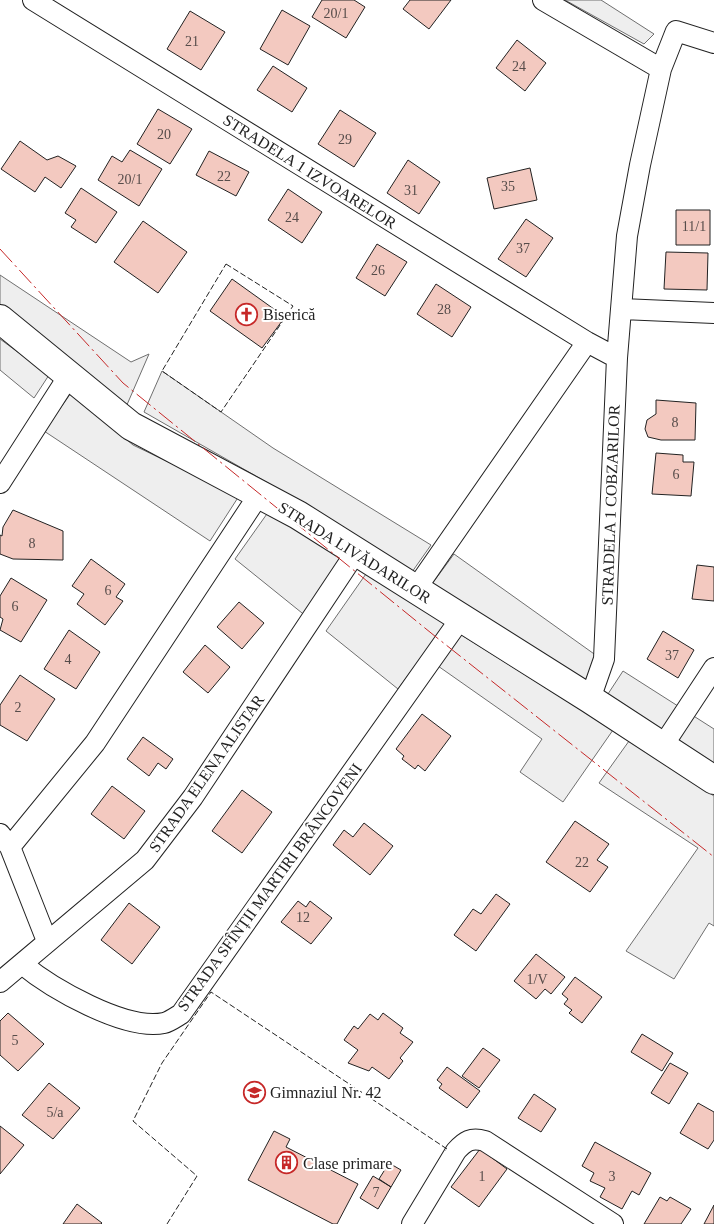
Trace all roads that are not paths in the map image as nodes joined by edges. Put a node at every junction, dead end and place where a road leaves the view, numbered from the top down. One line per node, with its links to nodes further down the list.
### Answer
1 (33, 0): 8 (street, STRADELA 1 IZVOARELOR)
2 (543, 0): 4 (street)
3 (714, 43): 4 (street, STRADELA 1 COBZARILOR)
4 (662, 69): 5 (street, STRADELA 1 COBZARILOR)
5 (622, 309): 6 (street); 9 (street, STRADELA 1 COBZARILOR)
6 (714, 314)
7 (0, 319): 10 (street, STRADA LIVĂDARILOR)
8 (587, 342): 9 (street, STRADELA 1 IZVOARELOR); 14 (street)
9 (616, 358): 17 (street, STRADELA 1 COBZARILOR)
10 (70, 374): 11 (street); 12 (street, STRADA LIVĂDARILOR)
11 (0, 483)
12 (260, 493): 13 (street, STRADA LIVĂDARILOR); 20 (street)
13 (356, 552): 14 (street, STRADA LIVĂDARILOR); 21 (street, STRADA ELENA ALISTAR)
14 (416, 590): 15 (street, STRADA LIVĂDARILOR)
15 (461, 618): 17 (street, STRADA LIVĂDARILOR); 22 (street, STRADA SFÎNȚII MARTIRI BRÂNCOVENI)
16 (714, 668): 18 (street)
17 (590, 699): 18 (street, STRADA LIVĂDARILOR)
18 (662, 747): 19 (street, STRADA LIVĂDARILOR)
19 (714, 780)
20 (5, 840): 21 (street)
21 (47, 942): 22 (street, STRADA ELENA ALISTAR)
22 (22, 964): 23 (street, STRADA ELENA ALISTAR)
23 (0, 982)
24 (412, 1224): 25 (street)
25 (613, 1224)

